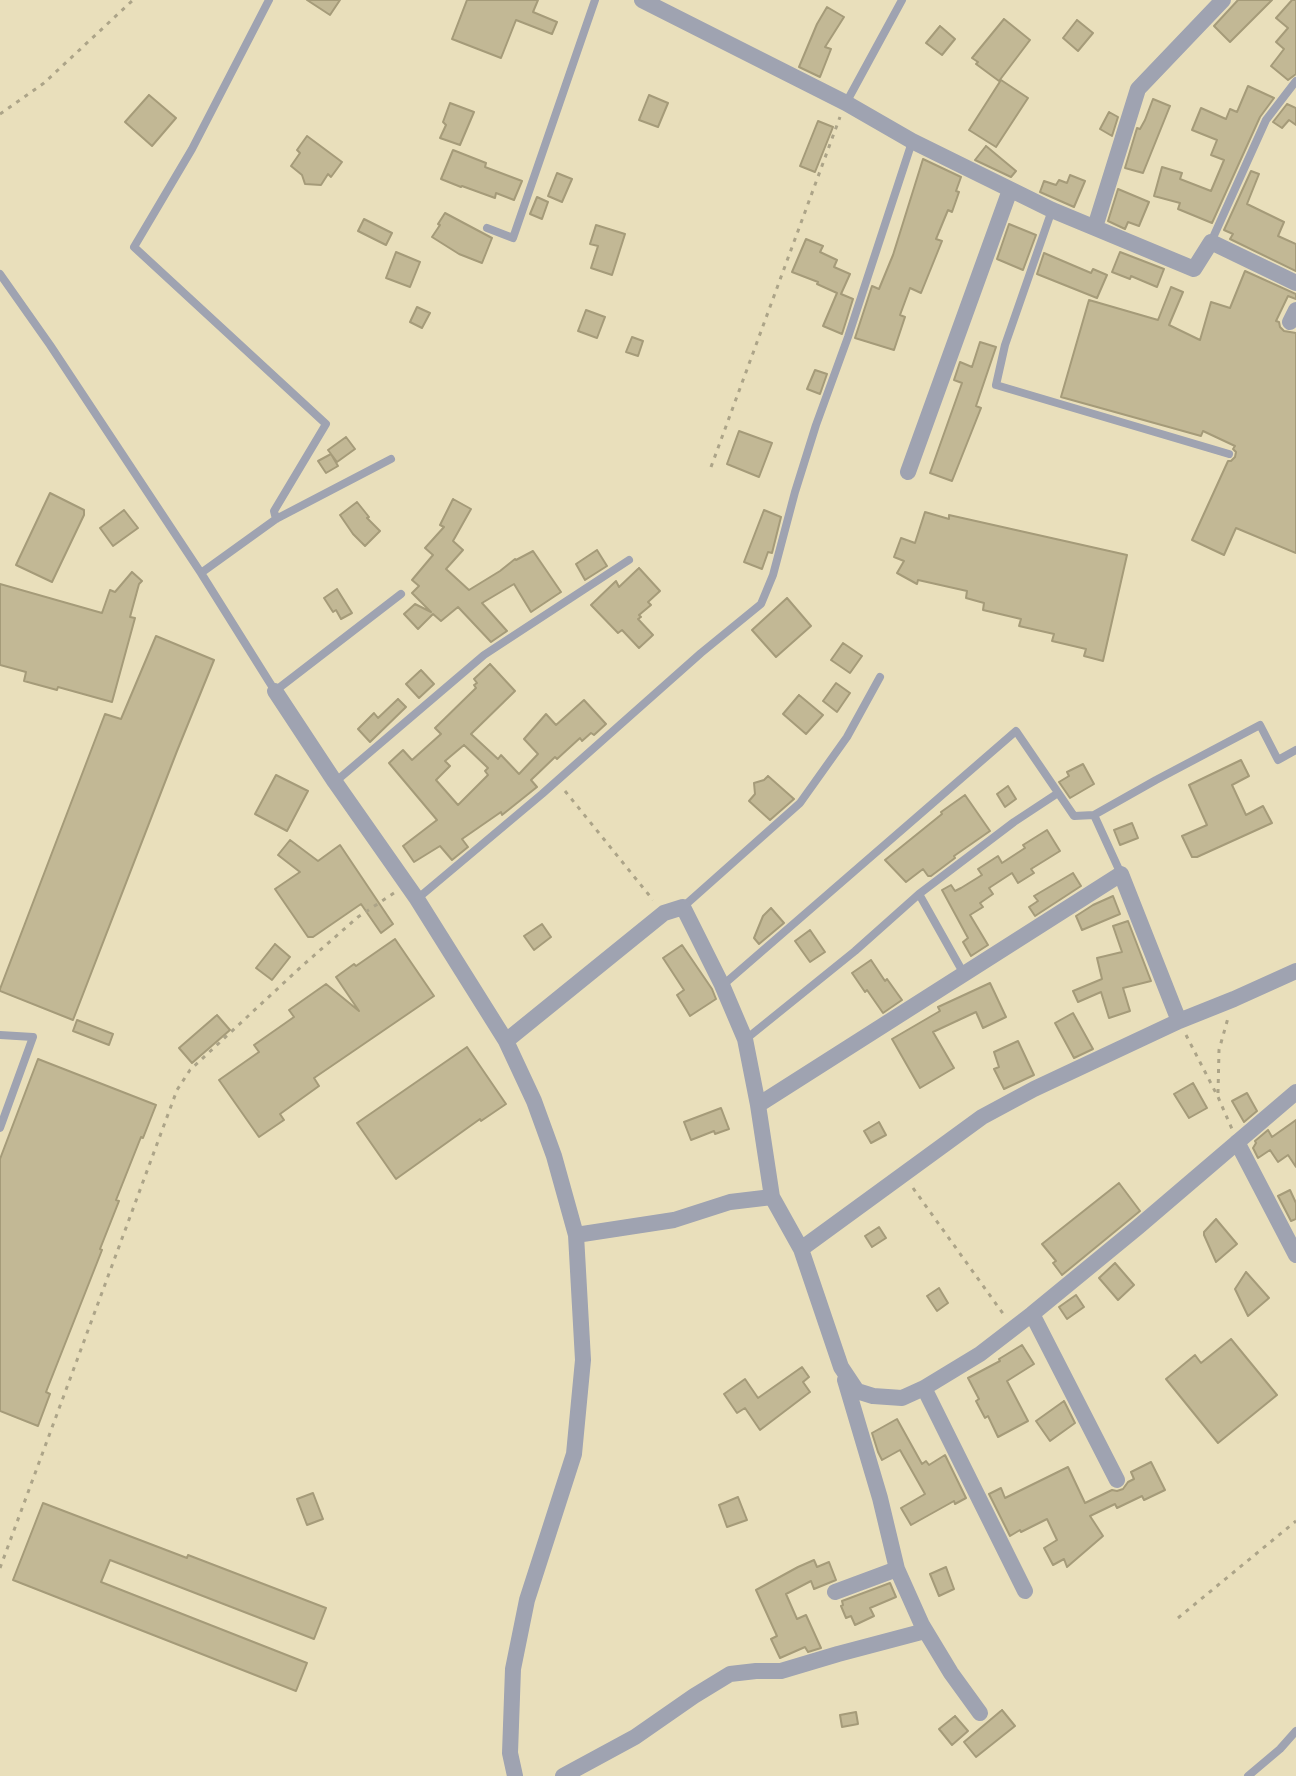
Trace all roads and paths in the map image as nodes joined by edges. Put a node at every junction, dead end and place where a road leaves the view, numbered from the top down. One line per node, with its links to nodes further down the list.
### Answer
1 (133, 0): 9 (path)
2 (269, 0): 22 (lane)
3 (595, 0): 14 (lane)
4 (642, 0): 8 (street)
5 (902, 0): 8 (lane)
6 (1223, 0): 13 (street)
7 (1296, 81): 15 (lane)
8 (846, 103): 10 (street); 20 (path)
9 (0, 114)
10 (912, 141): 11 (street); 29 (lane)
11 (1010, 190): 12 (street); 21 (street)
12 (1052, 210): 13 (street); 18 (lane)
13 (1095, 227): 15 (street)
14 (487, 228)
15 (1211, 242): 17 (street)
16 (0, 274): 24 (lane)
17 (1296, 283)
18 (1229, 454)
19 (391, 459): 22 (lane)
20 (711, 467)
21 (908, 472)
22 (276, 519): 24 (lane)
23 (629, 560): 30 (lane)
24 (201, 573): 27 (lane)
25 (401, 594): 27 (lane)
26 (880, 677): 37 (lane)
27 (275, 691): 30 (street)
28 (1296, 750): 32 (lane)
29 (557, 781): 36 (lane); 38 (path)
30 (335, 782): 34 (street)
31 (1058, 793): 32 (lane); 35 (lane); 41 (lane)
32 (1094, 815): 33 (lane)
33 (1121, 874): 40 (street); 43 (street)
34 (407, 884): 36 (street); 63 (path)
35 (919, 894): 40 (lane); 45 (lane)
36 (417, 899): 46 (street)
37 (683, 907): 38 (street); 41 (street)
38 (664, 913): 46 (street)
39 (1296, 971): 42 (street)
40 (965, 974): 49 (street)
41 (722, 985): 45 (street)
42 (1234, 999): 43 (street); 48 (path)
43 (1179, 1021): 48 (path); 52 (street)
44 (0, 1035): 50 (lane)
45 (745, 1039): 49 (street)
46 (506, 1041): 54 (street)
47 (1296, 1092): 51 (street)
48 (1218, 1097): 51 (path)
49 (758, 1105): 53 (street)
50 (0, 1128)
51 (1237, 1142): 56 (street); 57 (street)
52 (903, 1174): 55 (street); 58 (path)
53 (772, 1197): 54 (street); 55 (street)
54 (576, 1235): 71 (street)
55 (801, 1249): 59 (street)
56 (1296, 1255)
57 (1032, 1314): 58 (street); 61 (street)
58 (1013, 1328): 60 (street)
59 (841, 1367): 60 (street); 64 (street)
60 (924, 1388): 65 (street)
61 (1117, 1480)
62 (1296, 1521): 67 (path)
63 (0, 1568)
64 (897, 1569): 66 (street); 68 (street)
65 (1025, 1591)
66 (835, 1592)
67 (1178, 1618)
68 (925, 1631): 69 (street); 72 (street)
69 (980, 1713)
70 (1296, 1731): 73 (lane)
71 (515, 1776)
72 (563, 1776)
73 (1248, 1776)

